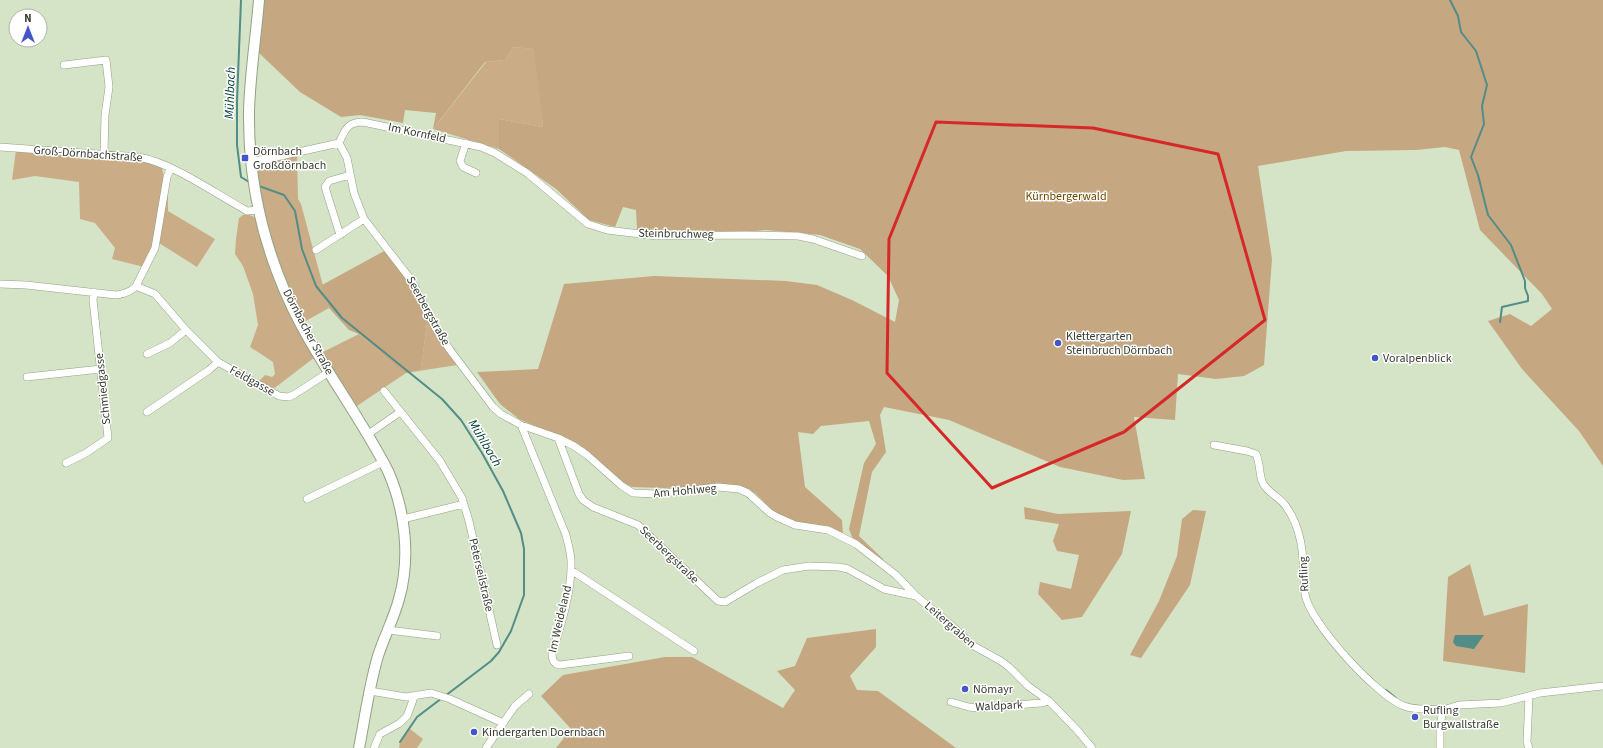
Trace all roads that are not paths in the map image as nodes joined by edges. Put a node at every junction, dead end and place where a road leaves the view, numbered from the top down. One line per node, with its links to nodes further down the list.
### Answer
1 (259, 0): 7 (street, Dörnbacher Straße)
2 (64, 65): 6 (street)
3 (339, 143): 4 (street, Im Kornfeld); 7 (street); 10 (street, Seerbergstraße)
4 (466, 143): 9 (street); 15 (street, Steinbruchweg)
5 (0, 147): 6 (street, Groß-Dörnbachstraße)
6 (104, 154): 8 (street, Groß-Dörnbachstraße)
7 (251, 161): 11 (street, Dörnbacher Straße)
8 (171, 168): 11 (street, Groß-Dörnbachstraße); 17 (street)
9 (476, 173)
10 (350, 174): 12 (street, Seerbergstraße); 13 (street)
11 (259, 210): 23 (street, Dörnbacher Straße)
12 (364, 219): 13 (street); 28 (street, Seerbergstraße)
13 (340, 235): 14 (street)
14 (316, 250)
15 (862, 256)
16 (0, 284): 18 (street)
17 (136, 286): 18 (street); 19 (street, Feldgasse)
18 (94, 292): 22 (street, Schmiedgasse)
19 (186, 330): 20 (street); 21 (street, Feldgasse)
20 (147, 354)
21 (218, 362): 23 (street, Feldgasse); 26 (street, Feldgasse)
22 (101, 369): 24 (street); 33 (street, Schmiedgasse)
23 (329, 372): 29 (street, Dörnbacher Straße)
24 (27, 377)
25 (384, 391): 27 (street, Peterseilstraße)
26 (147, 412)
27 (400, 412): 29 (street); 35 (street, Peterseilstraße)
28 (521, 425): 30 (street, Seerbergstraße); 37 (street, Im Weideland)
29 (367, 435): 32 (street, Dörnbacher Straße)
30 (558, 438): 38 (street, Am Hohlweg); 38 (street, Seerbergstraße)
31 (1214, 446): 51 (street, Rufling)
32 (383, 462): 34 (street); 36 (street, Dörnbacher Straße)
33 (66, 463)
34 (307, 499)
35 (464, 504): 36 (street); 41 (street, Peterseilstraße)
36 (403, 519): 39 (street, Dörnbacher Straße)
37 (571, 570): 42 (street, Im Weideland); 43 (street, Im Weideland)
38 (916, 596): 49 (street, Leitergraben)
39 (388, 630): 40 (street); 45 (street, Dörnbacher Straße)
40 (438, 636)
41 (497, 645)
42 (694, 651)
43 (629, 656)
44 (1603, 686): 48 (street)
45 (370, 691): 47 (street); 53 (street, Dörnbacher Straße)
46 (529, 694): 52 (street)
47 (413, 696): 52 (street); 54 (street)
48 (1529, 696): 51 (street); 58 (street)
49 (1048, 701): 50 (street, Waldpark); 56 (street, Leitergraben)
50 (951, 702)
51 (1444, 710): 57 (street)
52 (503, 723): 55 (street)
53 (358, 748)
54 (374, 748)
55 (486, 748)
56 (1092, 748)
57 (1440, 748)
58 (1529, 748)

